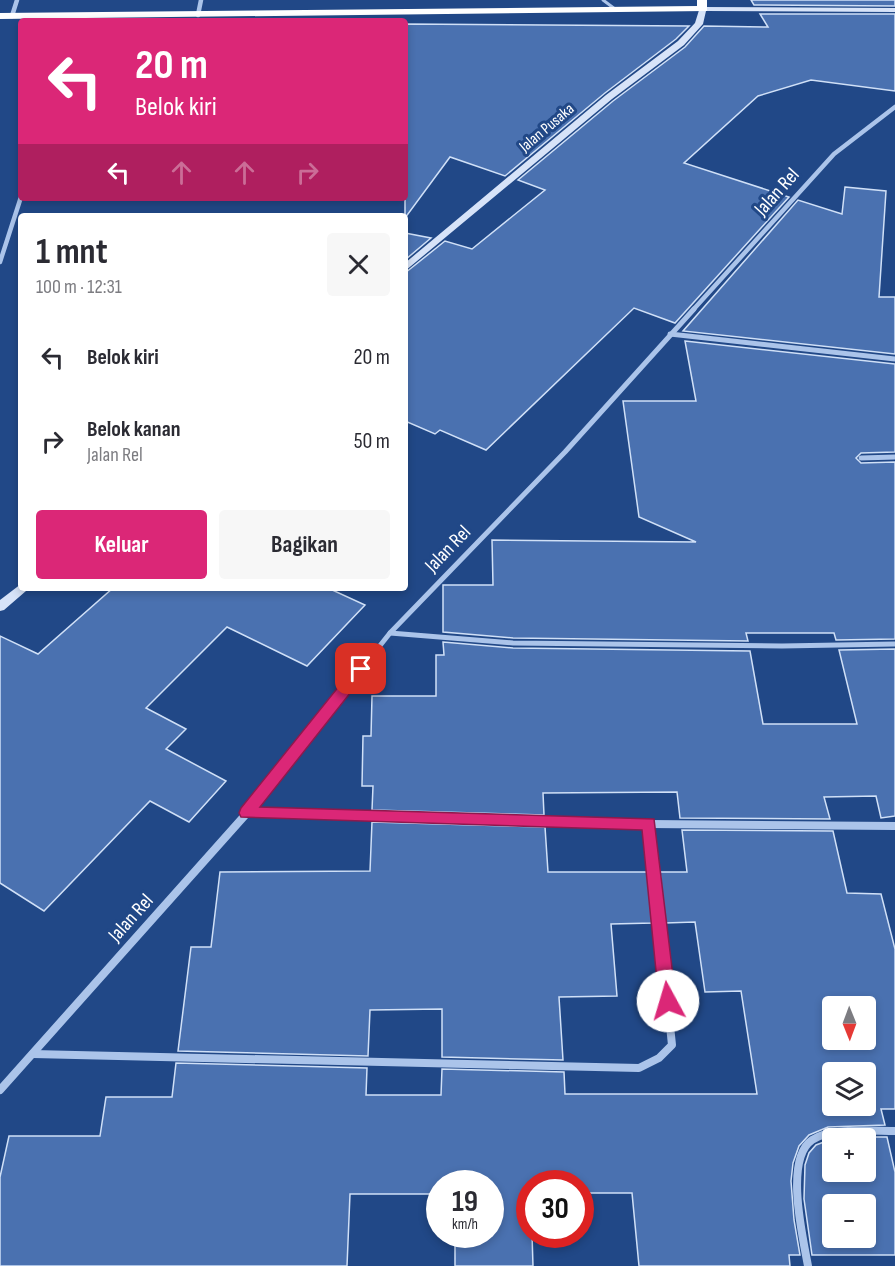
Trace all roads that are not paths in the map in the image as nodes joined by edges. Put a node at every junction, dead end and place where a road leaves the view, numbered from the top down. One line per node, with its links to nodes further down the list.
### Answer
1 (17, 0): 8 (street)
2 (201, 0): 7 (street)
3 (603, 0): 6 (lane)
4 (702, 5): 5 (main road); 6 (highway); 13 (main road, Jalan Pusaka)
5 (895, 10)
6 (618, 11): 7 (highway)
7 (198, 15): 9 (highway)
8 (6, 16): 9 (highway)
9 (86, 18)
10 (895, 107): 14 (street, Jalan Rel)
11 (20, 201): 12 (street)
12 (0, 262)
13 (408, 265)
14 (670, 334): 15 (street); 20 (street, Jalan Rel)
15 (895, 359)
16 (895, 457): 17 (street)
17 (861, 458)
18 (19, 591): 19 (main road)
19 (0, 607)
20 (390, 633): 21 (street); 22 (street, Jalan Rel)
21 (895, 644)
22 (246, 813): 23 (street); 25 (street, Jalan Rel)
23 (649, 824): 24 (street); 25 (street)
24 (895, 826)
25 (33, 1054): 26 (street, Jalan Rel)
26 (0, 1090)
27 (895, 1131): 28 (street)
28 (808, 1266)

